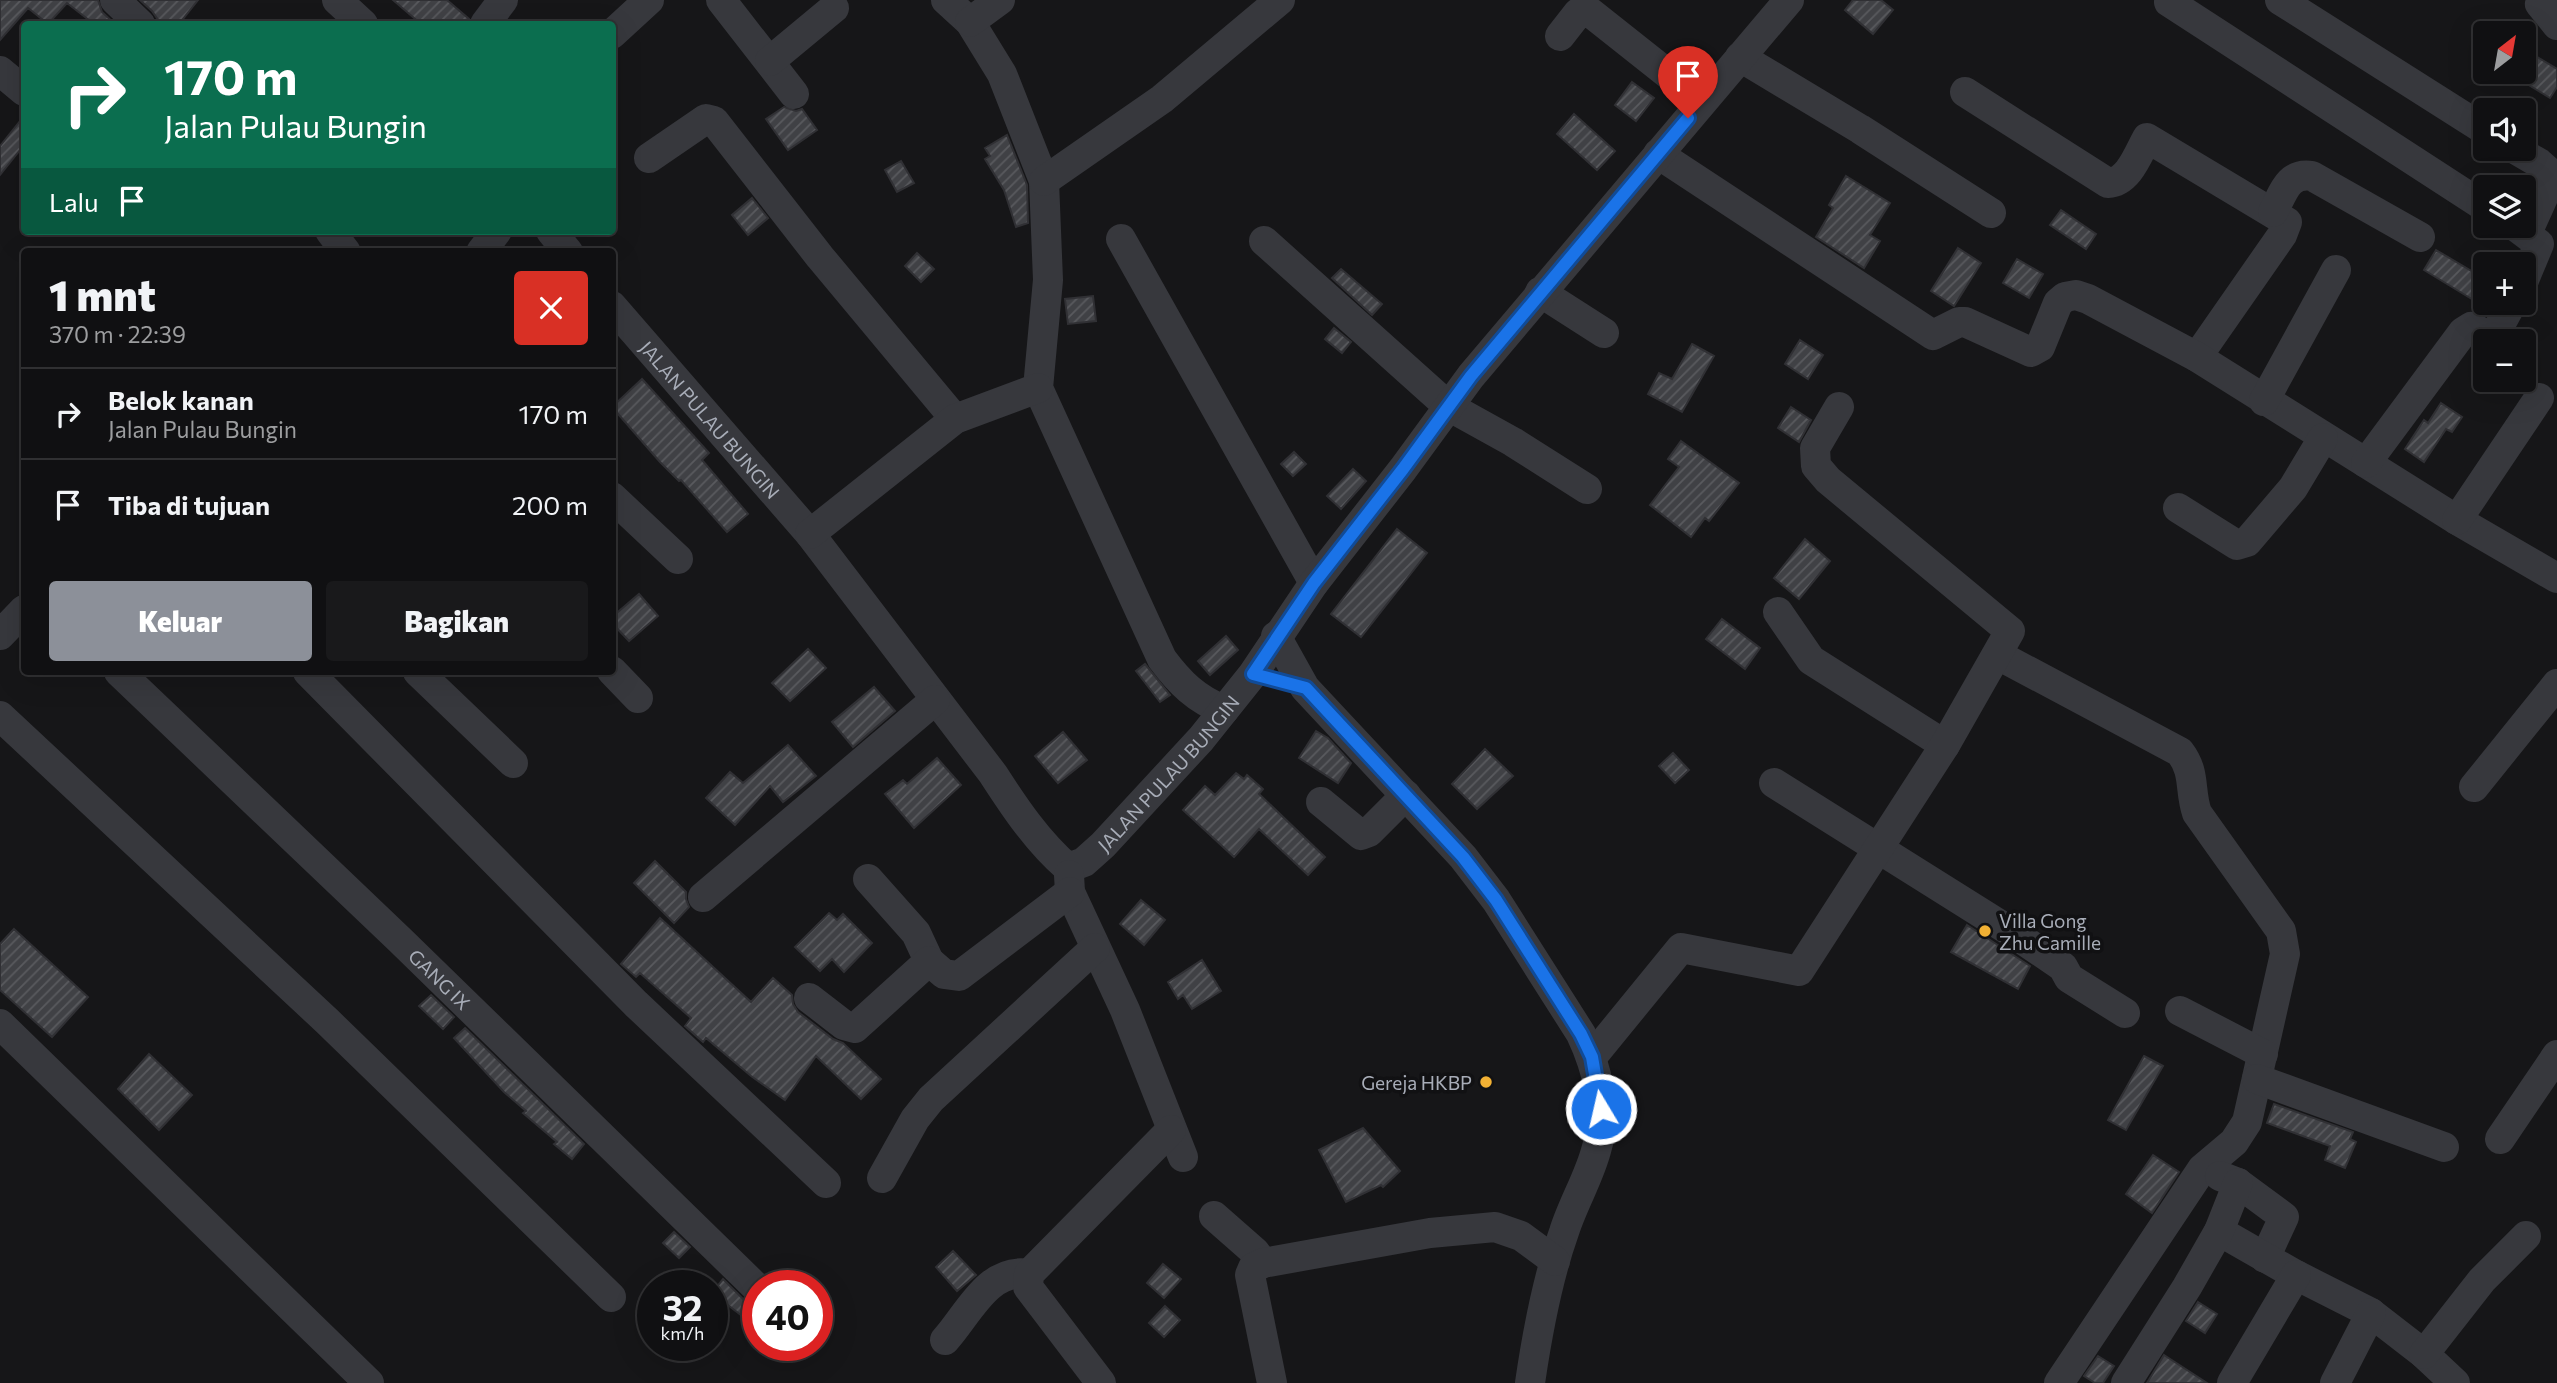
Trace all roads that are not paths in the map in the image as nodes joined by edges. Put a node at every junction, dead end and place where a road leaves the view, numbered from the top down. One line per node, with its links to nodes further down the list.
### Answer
1 (115, 0): 14 (street)
2 (337, 0): 15 (street)
3 (503, 0): 16 (street)
4 (649, 0): 19 (street)
5 (721, 0): 22 (street)
6 (946, 0): 17 (street)
7 (1000, 0): 17 (street)
8 (1280, 0): 32 (street)
9 (2280, 0): 28 (street)
10 (2542, 0): 18 (street)
11 (1787, 1): 21 (street, JALAN PULAU BUNGIN)
12 (2169, 2): 33 (street)
13 (834, 8): 22 (street)
14 (137, 21)
15 (360, 21)
16 (487, 21)
17 (970, 22): 32 (street)
18 (2557, 24)
19 (616, 30)
20 (1560, 36): 27 (street)
21 (1740, 57): 27 (street, JALAN PULAU BUNGIN); 36 (street)
22 (770, 61): 26 (street)
23 (0, 71): 24 (street)
24 (21, 88)
25 (1965, 92): 35 (street)
26 (794, 94)
27 (1702, 101): 29 (street, JALAN PULAU BUNGIN)
28 (2473, 122)
29 (1658, 154): 43 (street, JALAN PULAU BUNGIN); 47 (street)
30 (649, 158): 53 (street)
31 (2536, 161): 34 (street)
32 (1044, 181): 48 (street)
33 (2473, 199)
34 (2536, 205)
35 (2273, 212): 37 (street); 47 (street)
36 (1991, 213)
37 (2420, 237)
38 (2531, 238): 41 (street)
39 (1121, 239): 63 (street)
40 (1264, 241): 51 (street)
41 (2536, 252)
42 (2336, 270): 50 (street)
43 (1540, 292): 46 (street); 51 (street, JALAN PULAU BUNGIN)
44 (616, 311): 60 (street, JALAN PULAU BUNGIN)
45 (2505, 315): 55 (street)
46 (1604, 333)
47 (2197, 357): 50 (street)
48 (1038, 388): 53 (street); 79 (street)
49 (2539, 398): 59 (street)
50 (2264, 401): 54 (street)
51 (1448, 406): 56 (street); 63 (street, JALAN PULAU BUNGIN)
52 (1839, 407): 68 (street)
53 (955, 419): 60 (street)
54 (2323, 438): 55 (street); 58 (street)
55 (2366, 463): 59 (street)
56 (1587, 489)
57 (616, 501): 61 (street)
58 (2178, 508)
59 (2457, 520): 62 (street)
60 (810, 534): 77 (street, JALAN PULAU BUNGIN)
61 (678, 559)
62 (2557, 578)
63 (1314, 583): 67 (street, JALAN PULAU BUNGIN)
64 (1778, 612): 80 (street)
65 (21, 613): 66 (street)
66 (0, 635)
67 (1276, 636): 69 (street, JALAN PULAU BUNGIN); 75 (street)
68 (1998, 655): 80 (street); 98 (street)
69 (1253, 674): 75 (street); 79 (street, JALAN PULAU BUNGIN)
70 (122, 675): 113 (street, GANG IX)
71 (311, 675): 105 (street)
72 (421, 675): 81 (street)
73 (616, 675): 76 (street)
74 (2557, 684): 83 (street)
75 (1306, 688): 85 (street)
76 (638, 698)
77 (935, 700): 88 (street, JALAN PULAU BUNGIN); 89 (street)
78 (0, 716): 116 (street)
79 (1214, 722): 88 (street, JALAN PULAU BUNGIN)
80 (1945, 745): 86 (street)
81 (513, 763)
82 (1774, 783): 86 (street)
83 (2474, 786)
84 (1321, 802): 85 (street)
85 (1391, 810): 97 (street)
86 (1879, 847): 94 (street); 97 (street)
87 (868, 879): 91 (street)
88 (1069, 880): 90 (street); 91 (street)
89 (703, 897)
90 (1095, 948): 99 (street); 104 (street)
91 (929, 961): 92 (street)
92 (809, 998)
93 (2180, 1010): 98 (street)
94 (2125, 1013)
95 (0, 1024): 120 (street)
96 (2557, 1055): 100 (street)
97 (1592, 1057): 111 (street)
98 (2260, 1067): 101 (street); 103 (street)
99 (1171, 1130): 102 (street); 114 (street)
100 (2500, 1139)
101 (2444, 1147)
102 (1183, 1157)
103 (2202, 1169): 106 (street); 124 (street)
104 (882, 1178)
105 (827, 1183)
106 (2238, 1183): 108 (street); 110 (street)
107 (1214, 1216): 112 (street)
108 (2219, 1231): 110 (street); 125 (street)
109 (2526, 1236): 119 (street)
110 (2265, 1258): 115 (street)
111 (1555, 1261): 112 (street); 123 (street)
112 (1263, 1263): 122 (street)
113 (742, 1273)
114 (1029, 1274): 118 (street); 121 (street)
115 (2296, 1275): 117 (street); 126 (street)
116 (611, 1297)
117 (2371, 1313): 119 (street); 127 (street)
118 (945, 1340)
119 (2424, 1354): 128 (street)
120 (369, 1383)
121 (1101, 1383)
122 (1272, 1383)
123 (1530, 1383)
124 (2059, 1383)
125 (2126, 1383)
126 (2232, 1383)
127 (2335, 1383)
128 (2455, 1383)

